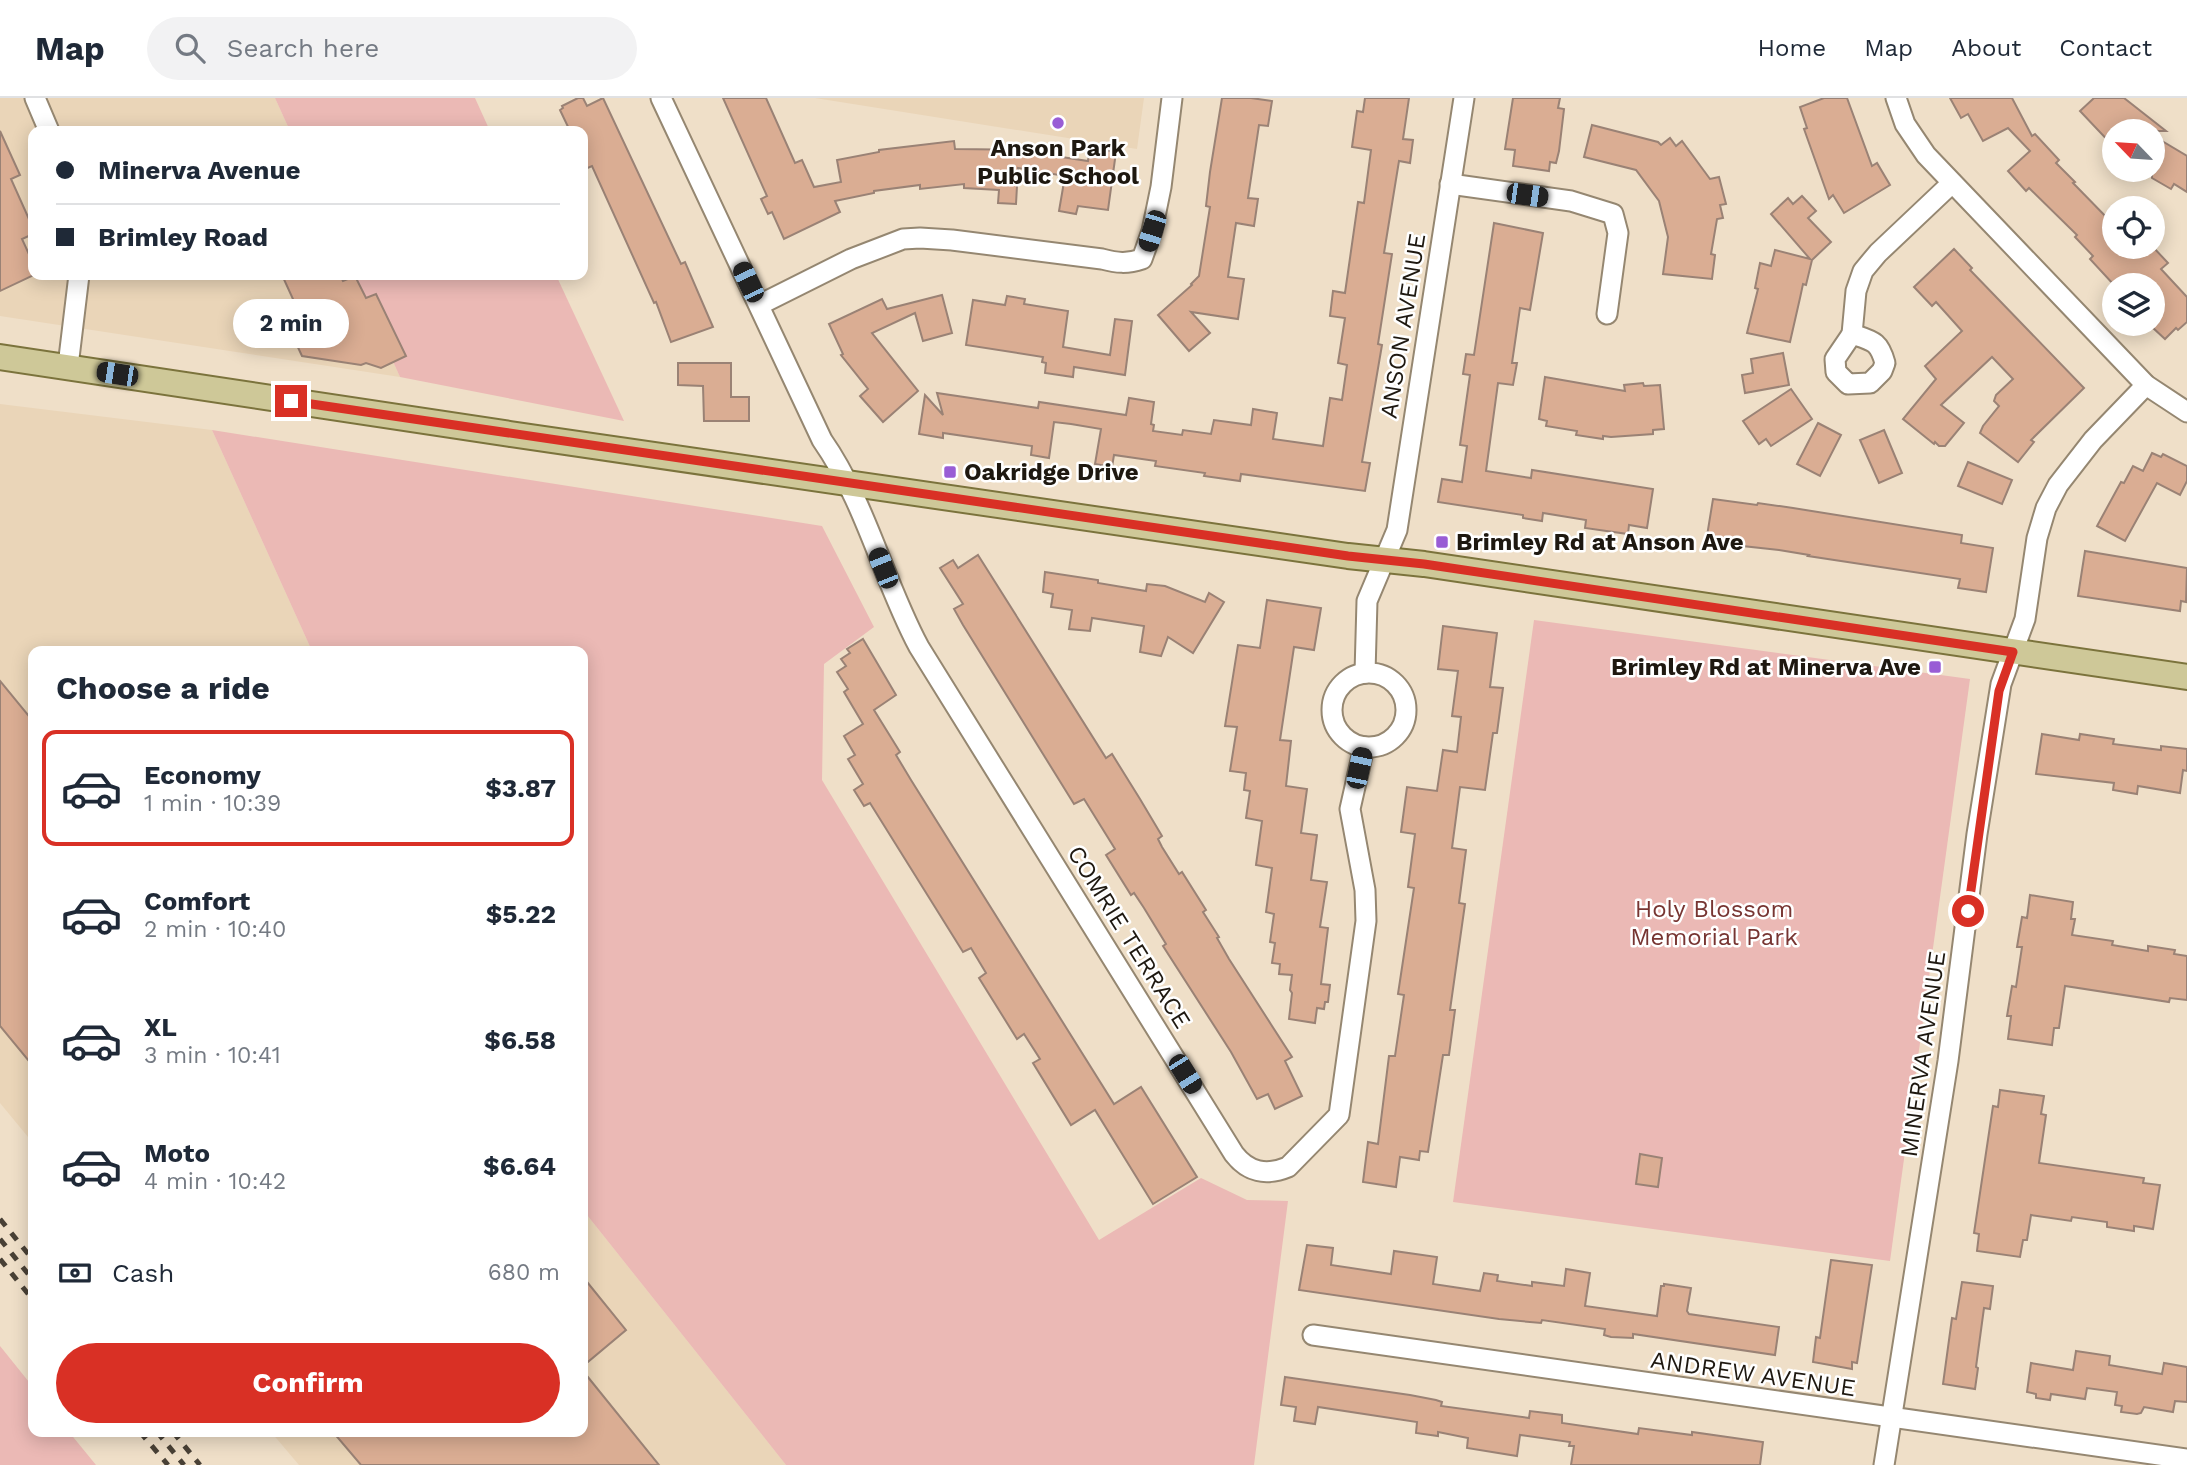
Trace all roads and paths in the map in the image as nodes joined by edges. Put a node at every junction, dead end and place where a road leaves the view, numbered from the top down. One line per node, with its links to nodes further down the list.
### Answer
1 (35, 98): 6 (street)
2 (661, 98): 10 (street)
3 (1172, 98): 10 (street)
4 (1464, 98): 8 (street, ANSON AVENUE)
5 (1895, 98): 7 (street)
6 (47, 126)
7 (1952, 183): 12 (street); 15 (street)
8 (1450, 184): 11 (street); 18 (street, ANSON AVENUE)
9 (78, 280): 14 (street)
10 (759, 305): 17 (street)
11 (1607, 314)
12 (1852, 334)
13 (0, 356): 14 (main road)
14 (68, 366): 17 (main road)
15 (2146, 385): 16 (street); 19 (street, MINERVA AVENUE)
16 (2187, 412)
17 (847, 483): 18 (main road); 22 (street, COMRIE TERRACE)
18 (1384, 560): 19 (main road); 20 (street)
19 (2013, 652): 21 (main road); 24 (street, MINERVA AVENUE)
20 (1365, 673): 22 (street); 22 (street)
21 (2187, 677)
22 (1364, 747)
23 (1313, 1335): 24 (street, ANDREW AVENUE)
24 (1891, 1418): 25 (street, ANDREW AVENUE); 26 (street, MINERVA AVENUE)
25 (2187, 1459)
26 (1884, 1465)

